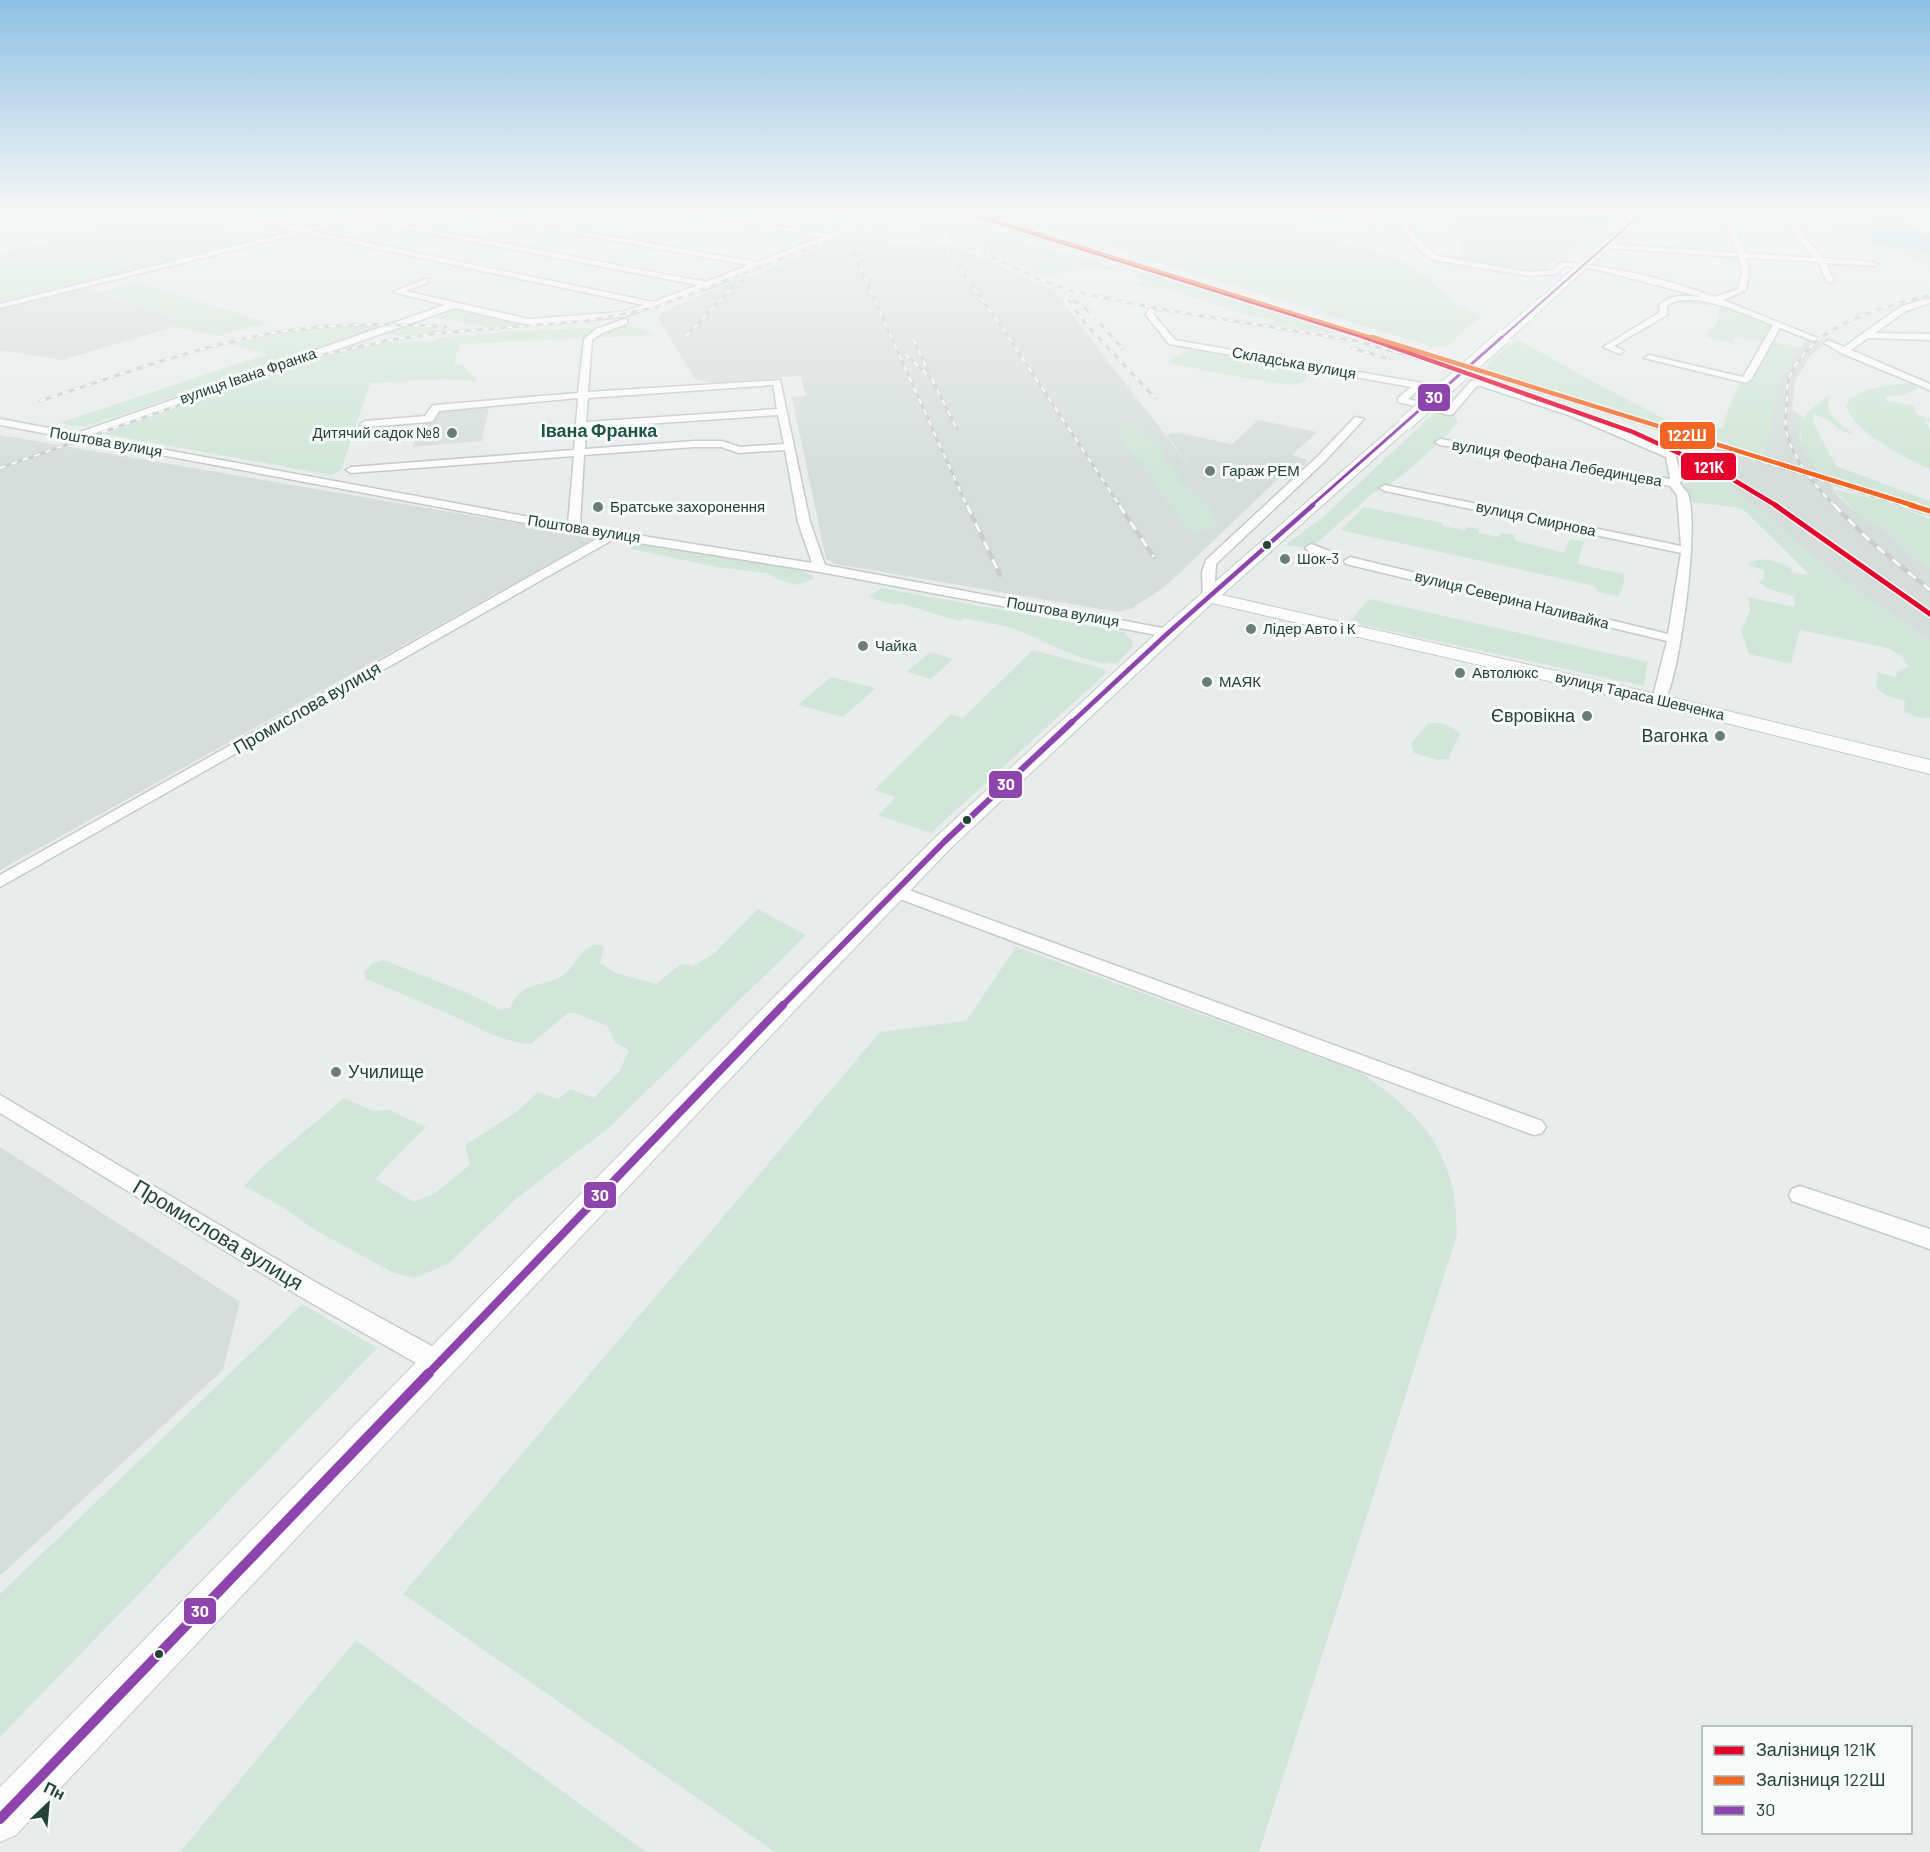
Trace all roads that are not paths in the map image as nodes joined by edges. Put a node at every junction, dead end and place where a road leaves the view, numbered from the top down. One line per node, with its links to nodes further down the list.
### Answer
1 (42, 295): 12 (street)
2 (412, 295): 10 (street)
3 (607, 295): 11 (street)
4 (679, 295): 11 (street)
5 (1549, 295): 43 (main road, bridge)
6 (1708, 295): 8 (street)
7 (1728, 295): 8 (street)
8 (1717, 298): 14 (street); 19 (street)
9 (1927, 301): 15 (street)
10 (454, 305): 11 (street); 29 (street, вулиця Івана Франка)
11 (653, 305): 23 (street)
12 (0, 306)
13 (1152, 311): 34 (street, Складська вулиця)
14 (1778, 324): 17 (street); 21 (street)
15 (1864, 335): 16 (street); 20 (street)
16 (1930, 337)
17 (1816, 339)
18 (1828, 343): 20 (street)
19 (1620, 351)
20 (1844, 351): 22 (street)
21 (1649, 358)
22 (1930, 387)
23 (583, 395): 24 (street); 27 (street); 28 (street)
24 (782, 412): 28 (street); 31 (street)
25 (1359, 419): 43 (street)
26 (0, 422): 29 (street, Поштова вулиця)
27 (365, 424)
28 (581, 425): 32 (street)
29 (77, 436): 36 (street, Поштова вулиця)
30 (1440, 442): 34 (street, вулиця Феофана Лебединцева)
31 (789, 447): 32 (street); 42 (street)
32 (579, 453): 33 (street); 36 (street)
33 (351, 470)
34 (1674, 483): 39 (street)
35 (1385, 488): 39 (street, вулиця Смирнова)
36 (574, 529): 37 (street, Поштова вулиця)
37 (614, 534): 42 (street, Поштова вулиця); 48 (street, Промислова вулиця)
38 (1311, 548): 40 (street)
39 (1687, 551): 45 (street)
40 (1333, 557)
41 (1350, 561): 45 (street, вулиця Северина Наливайка)
42 (820, 568): 44 (street, Поштова вулиця)
43 (1208, 597): 44 (main road); 46 (main road, вулиця Тараса Шевченка)
44 (1168, 633): 49 (main road)
45 (1674, 639): 46 (street)
46 (1659, 700): 47 (main road, вулиця Тараса Шевченка)
47 (1930, 767)
48 (0, 882)
49 (895, 891): 51 (street); 54 (main road)
50 (0, 1103): 54 (street, Промислова вулиця)
51 (1535, 1126)
52 (1800, 1195): 53 (street)
53 (1930, 1239)
54 (439, 1363): 55 (main road)
55 (0, 1819)

